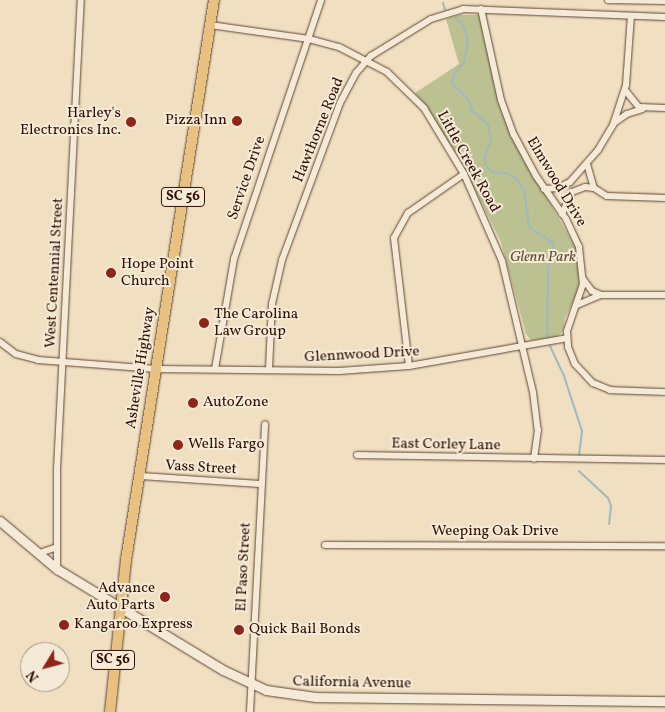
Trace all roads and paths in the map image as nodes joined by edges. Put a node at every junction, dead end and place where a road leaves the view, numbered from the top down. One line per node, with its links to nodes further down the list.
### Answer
1 (81, 0): 29 (street, West Centennial Street)
2 (214, 0): 9 (main road, Asheville Highway / SC 56)
3 (321, 0): 10 (street, Service Drive)
4 (608, 0): 5 (street)
5 (665, 0)
6 (481, 9): 7 (street, Hawthorne Road); 11 (street, Hawthorne Road); 19 (street, Elmwood Drive)
7 (631, 16): 8 (street, Hawthorne Road); 12 (street)
8 (665, 17)
9 (210, 25): 10 (street, Little Creek Road); 31 (main road, Asheville Highway / SC 56)
10 (309, 39): 11 (street, Little Creek Road); 32 (street, Service Drive)
11 (367, 60): 17 (street, Little Creek Road); 33 (street, Hawthorne Road)
12 (625, 90): 13 (street); 15 (street)
13 (644, 108): 14 (street); 15 (street)
14 (665, 108)
15 (613, 125): 16 (street)
16 (587, 164): 18 (street); 19 (street)
17 (464, 174): 28 (street, Little Creek Road); 30 (street)
18 (594, 188): 20 (street); 21 (street)
19 (544, 189): 21 (street, Elmwood Drive)
20 (665, 198)
21 (562, 214): 22 (street, Elmwood Drive)
22 (583, 279): 23 (street); 25 (street, Elmwood Drive)
23 (601, 295): 24 (street); 25 (street)
24 (665, 296)
25 (577, 305): 26 (street, Elmwood Drive)
26 (567, 338): 28 (street, Glennwood Drive); 34 (street)
27 (0, 342): 29 (street, Glennwood Drive)
28 (523, 346): 30 (street, Glennwood Drive); 37 (street, Little Creek Road)
29 (62, 361): 31 (street, Glennwood Drive); 44 (street, West Centennial Street)
30 (409, 366): 33 (street, Glennwood Drive)
31 (156, 369): 32 (street, Glennwood Drive); 39 (main road, Asheville Highway / SC 56)
32 (215, 369): 33 (street, Glennwood Drive)
33 (269, 369)
34 (665, 392)
35 (265, 424): 40 (street, El Paso Street)
36 (357, 456): 37 (street, East Corley Lane)
37 (534, 459): 38 (street, East Corley Lane)
38 (665, 460)
39 (140, 476): 40 (street, Vass Street); 47 (main road, Asheville Highway / SC 56)
40 (261, 484): 48 (street, El Paso Street)
41 (0, 522): 45 (main road, California Avenue)
42 (325, 544): 43 (street, Weeping Oak Drive)
43 (665, 546)
44 (57, 547): 45 (street); 46 (street, West Centennial Street)
45 (37, 554): 46 (main road, California Avenue)
46 (57, 569): 47 (main road, California Avenue)
47 (119, 607): 48 (main road, California Avenue); 50 (main road, Asheville Highway / SC 56)
48 (250, 685): 49 (main road, California Avenue); 51 (street, El Paso Street)
49 (665, 701)
50 (110, 712)
51 (250, 712)

